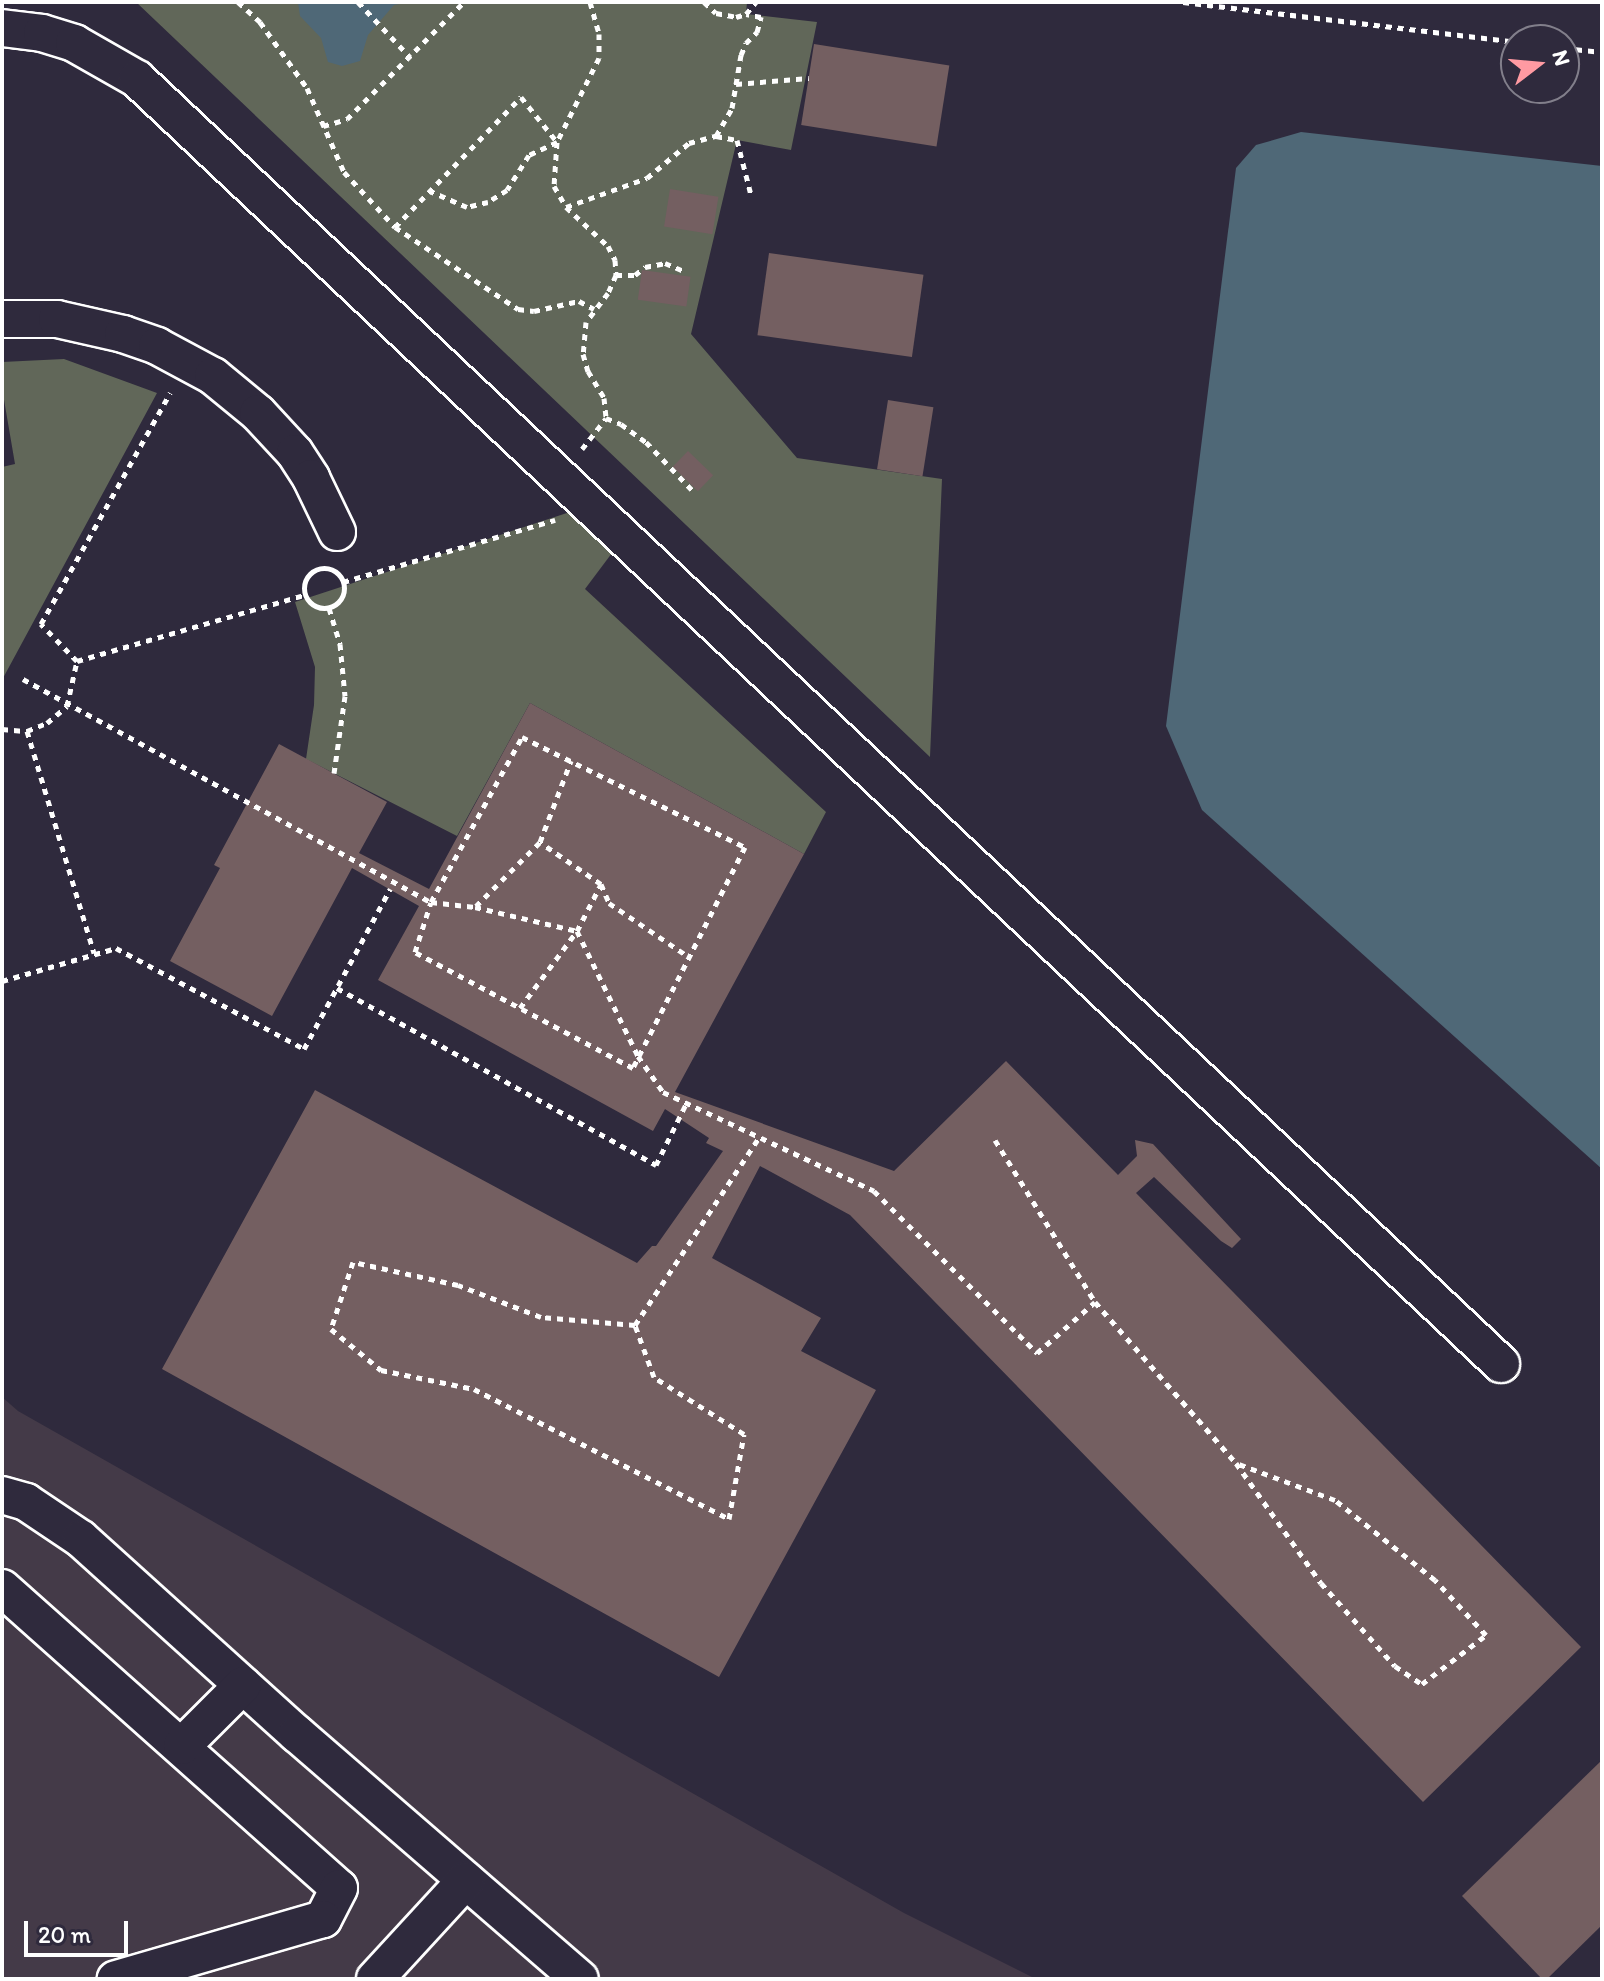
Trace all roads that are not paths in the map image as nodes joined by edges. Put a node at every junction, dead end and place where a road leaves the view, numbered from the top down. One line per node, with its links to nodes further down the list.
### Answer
1 (2, 28): 4 (lane)
2 (2, 319): 3 (lane)
3 (325, 545)
4 (1501, 1364)
5 (2, 1495): 7 (lane)
6 (2, 1588): 8 (lane)
7 (243, 1685): 8 (lane); 9 (lane)
8 (182, 1746): 10 (lane)
9 (466, 1880): 11 (lane); 12 (lane)
10 (116, 1979)
11 (375, 1979)
12 (580, 1979)

